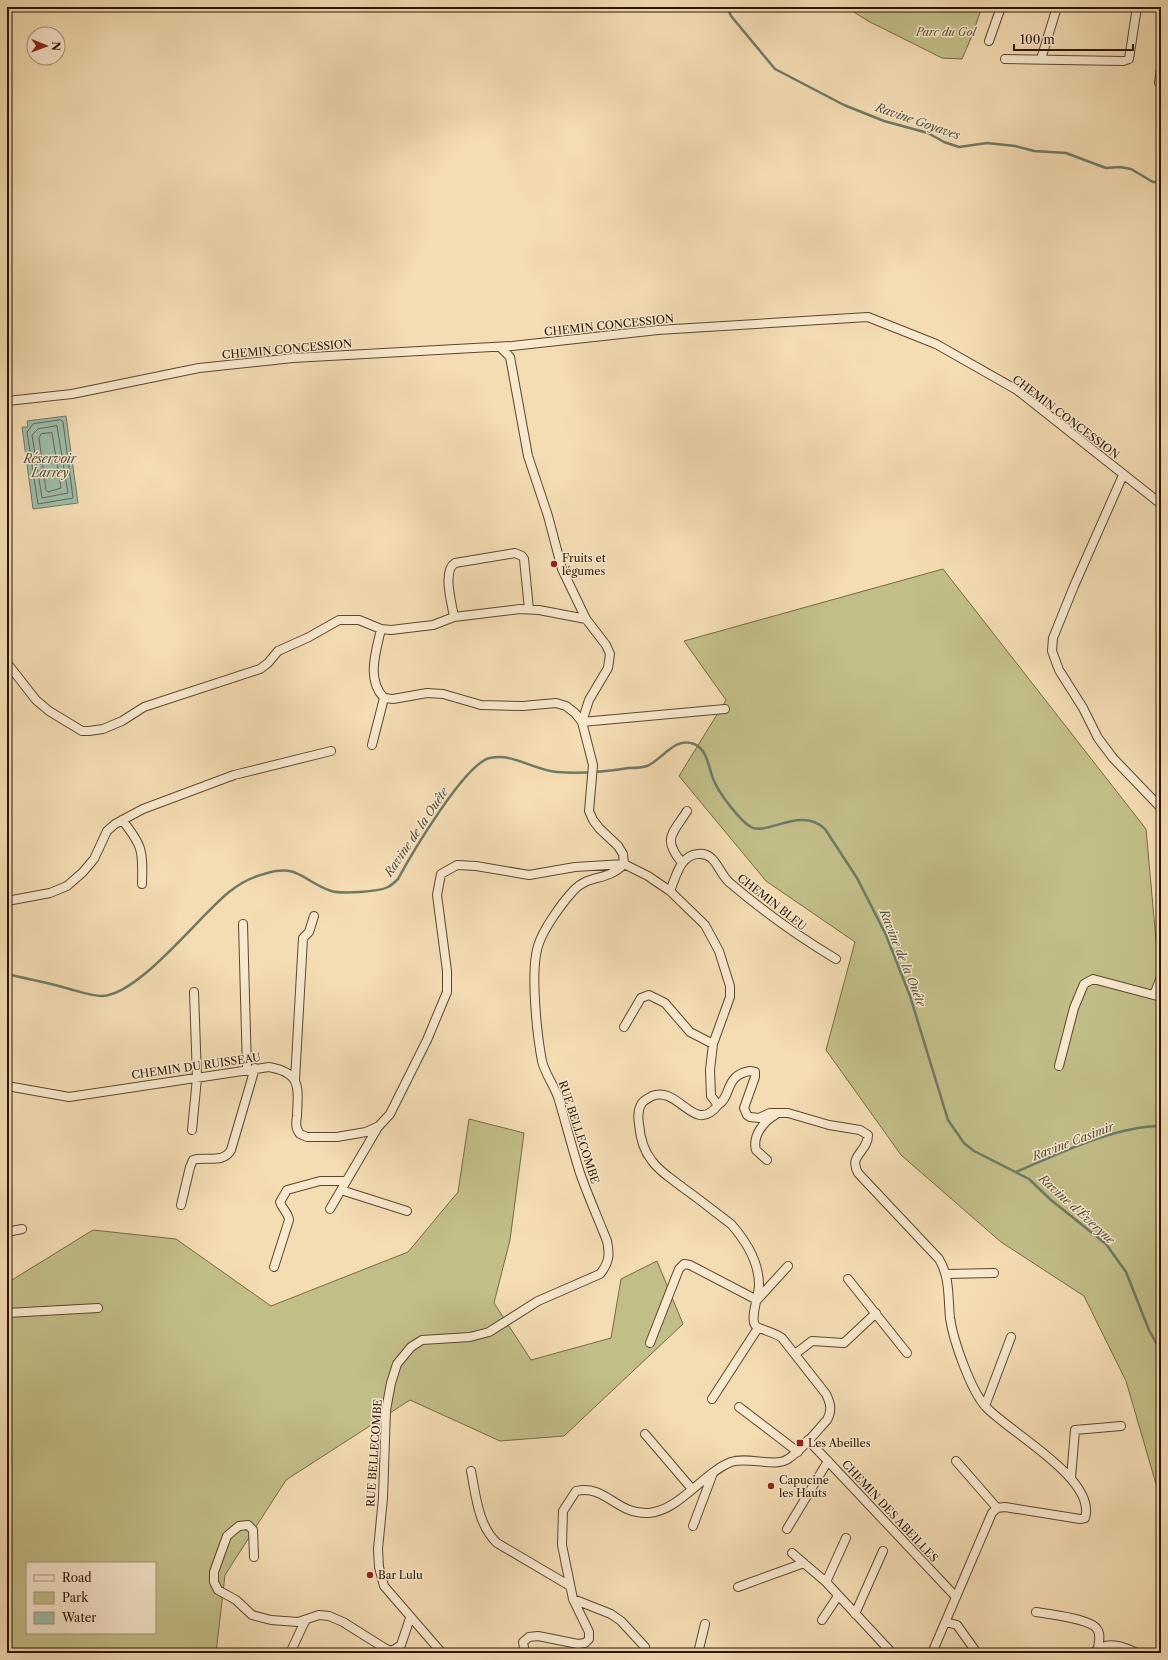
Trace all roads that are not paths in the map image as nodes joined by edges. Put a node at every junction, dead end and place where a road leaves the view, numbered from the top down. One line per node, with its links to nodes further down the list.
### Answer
1 (1001, 7): 4 (street)
2 (1057, 7): 6 (street)
3 (1138, 7): 6 (street)
4 (989, 42)
5 (1005, 59): 6 (street)
6 (1042, 60)
7 (1161, 69): 8 (street)
8 (1159, 83)
9 (500, 347): 10 (street, CHEMIN CONCESSION); 11 (street, CHEMIN CONCESSION); 15 (street)
10 (7, 402)
11 (1123, 475): 12 (street, CHEMIN CONCESSION); 23 (street)
12 (1161, 504)
13 (530, 609): 14 (street); 14 (street); 15 (street)
14 (454, 617): 16 (street)
15 (586, 619): 20 (street)
16 (381, 629): 17 (street); 18 (street)
17 (7, 663)
18 (384, 698): 20 (street); 21 (street)
19 (725, 709): 20 (street)
20 (582, 722): 27 (street)
21 (372, 745)
22 (331, 751): 25 (street)
23 (1161, 808)
24 (687, 811): 26 (street)
25 (122, 820): 28 (street); 30 (street)
26 (682, 863): 29 (street); 33 (street, CHEMIN BLEU)
27 (624, 864): 29 (street); 47 (street); 100 (street, RUE BELLECOMBE)
28 (142, 884)
29 (670, 891): 38 (street)
30 (7, 901)
31 (314, 916): 43 (street)
32 (243, 924): 41 (street)
33 (836, 959)
34 (1161, 977): 36 (street)
35 (194, 992): 42 (street)
36 (1157, 996): 39 (street)
37 (624, 1027): 38 (street)
38 (713, 1044): 45 (street)
39 (1059, 1066)
40 (255, 1068): 41 (street, CHEMIN DU RUISSEAU); 43 (street, CHEMIN DU RUISSEAU); 52 (street)
41 (246, 1070): 42 (street, CHEMIN DU RUISSEAU)
42 (197, 1078): 44 (street, CHEMIN DU RUISSEAU); 48 (street)
43 (295, 1080): 47 (street)
44 (7, 1086)
45 (718, 1105): 46 (street); 62 (street)
46 (780, 1112): 49 (street); 60 (street)
47 (379, 1126): 50 (street)
48 (192, 1130)
49 (767, 1160)
50 (346, 1181): 51 (street); 58 (street)
51 (341, 1190): 53 (street); 54 (street)
52 (181, 1205)
53 (330, 1209)
54 (407, 1211)
55 (22, 1229): 56 (street)
56 (7, 1232)
57 (788, 1266): 62 (street)
58 (274, 1267)
59 (994, 1273): 60 (street)
60 (946, 1274): 72 (street)
61 (848, 1278): 65 (street)
62 (757, 1300): 66 (street); 68 (street)
63 (98, 1308): 64 (street)
64 (7, 1313)
65 (876, 1313): 69 (street); 70 (street)
66 (758, 1328): 70 (street); 71 (street)
67 (1011, 1337): 72 (street)
68 (650, 1344)
69 (907, 1353)
70 (795, 1354): 76 (street)
71 (712, 1400)
72 (985, 1406): 82 (street)
73 (738, 1407): 77 (street)
74 (1121, 1426): 82 (street)
75 (645, 1434): 83 (street)
76 (808, 1440): 77 (street); 78 (street, CHEMIN DES ABEILLES)
77 (798, 1452): 81 (street)
78 (828, 1461): 86 (street); 96 (street, CHEMIN DES ABEILLES)
79 (956, 1461): 84 (street)
80 (471, 1471): 93 (street)
81 (714, 1472): 83 (street); 85 (street)
82 (1071, 1478): 84 (street)
83 (692, 1489): 93 (street)
84 (997, 1508): 96 (street)
85 (694, 1526)
86 (787, 1530)
87 (846, 1538): 92 (street)
88 (883, 1551): 99 (street)
89 (792, 1553): 91 (street)
90 (254, 1557): 102 (street)
91 (804, 1564): 92 (street); 94 (street)
92 (826, 1582): 95 (street)
93 (570, 1586): 97 (street)
94 (738, 1587)
95 (838, 1596): 99 (street); 101 (street)
96 (956, 1597): 103 (street)
97 (572, 1599): 105 (street); 109 (street)
98 (1036, 1612): 106 (street)
99 (855, 1614): 111 (street)
100 (410, 1618): 102 (street); 108 (street, RUE BELLECOMBE)
101 (822, 1620)
102 (305, 1621): 107 (street)
103 (946, 1622): 112 (street); 113 (street)
104 (705, 1624): 110 (street)
105 (645, 1648)
106 (1096, 1650): 114 (street)
107 (290, 1653)
108 (442, 1653)
109 (525, 1653)
110 (698, 1653)
111 (892, 1653)
112 (932, 1653)
113 (977, 1653)
114 (1137, 1653)

